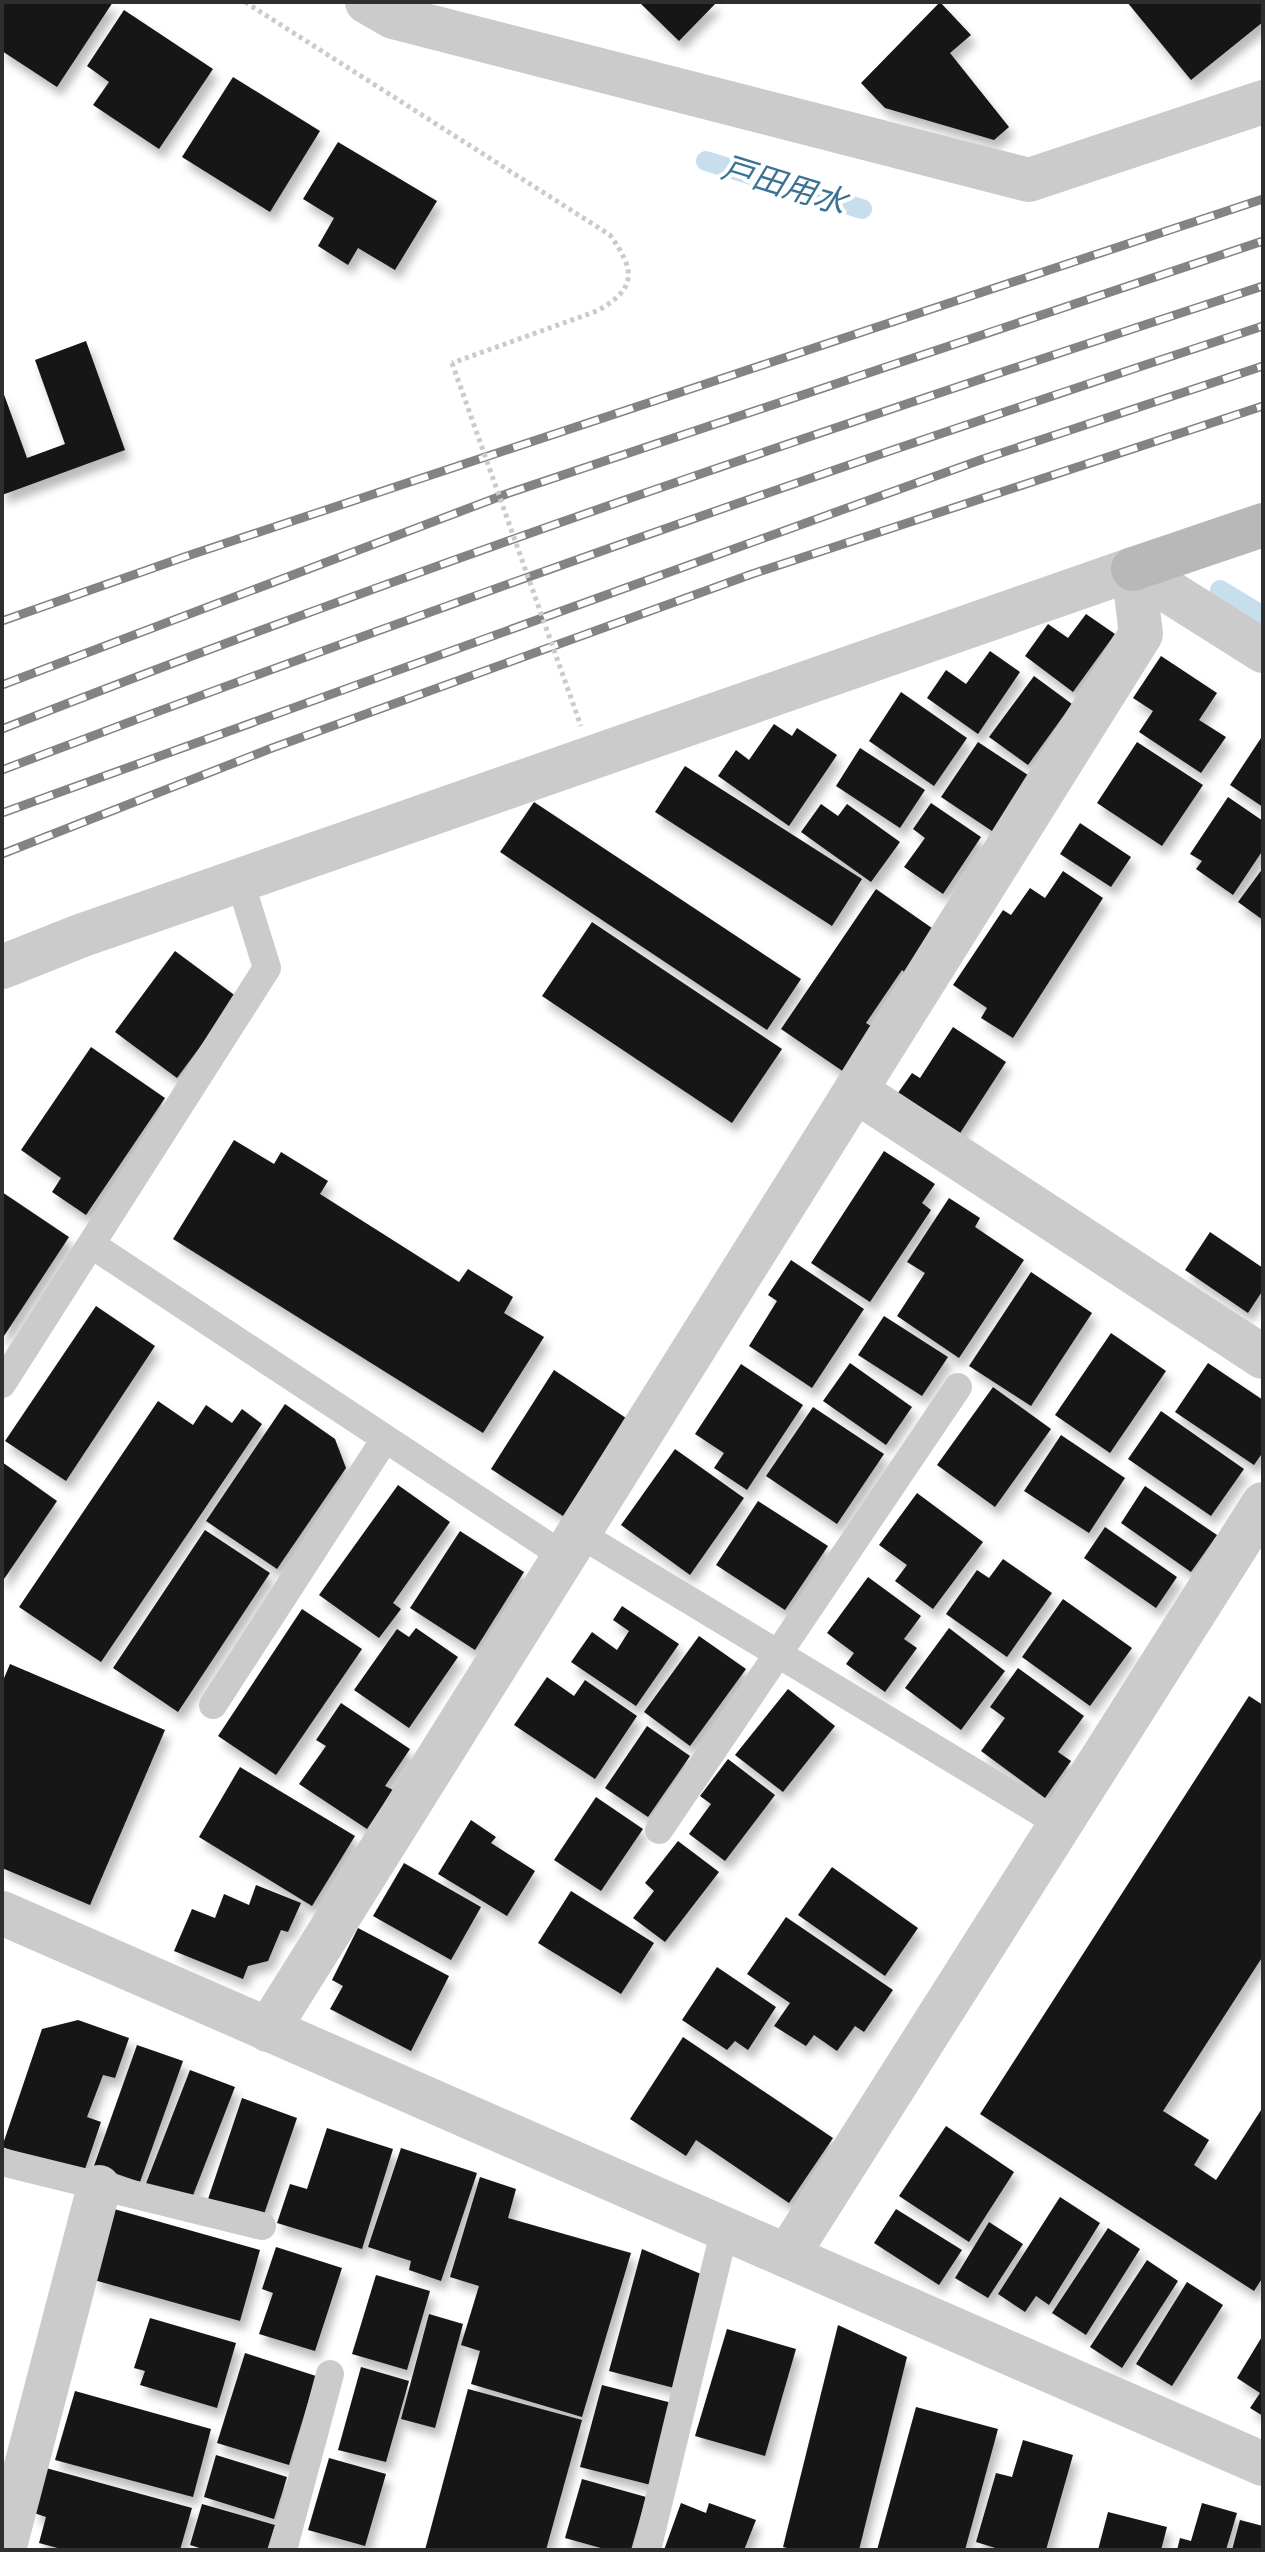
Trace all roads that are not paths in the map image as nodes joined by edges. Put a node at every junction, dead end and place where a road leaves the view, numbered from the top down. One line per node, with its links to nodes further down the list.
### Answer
1 (367, 2): 2 (street)
2 (1263, 102)
3 (1263, 525): 4 (street)
4 (1133, 569): 5 (street); 6 (street); 8 (street)
5 (1263, 651)
6 (240, 881): 7 (street); 9 (lane)
7 (2, 967)
8 (856, 1091): 10 (street); 15 (street)
9 (92, 1245): 11 (lane); 13 (lane)
10 (1263, 1357)
11 (2, 1384)
12 (958, 1387): 16 (lane)
13 (385, 1439): 15 (lane); 17 (lane)
14 (1263, 1504): 18 (street)
15 (572, 1545): 16 (lane); 21 (street)
16 (778, 1653): 18 (lane); 19 (lane)
17 (213, 1705)
18 (1060, 1824): 26 (street)
19 (659, 1830)
20 (2, 1913): 21 (street)
21 (268, 2030): 25 (street)
22 (2, 2162): 23 (lane)
23 (99, 2187): 24 (lane); 29 (street)
24 (262, 2226)
25 (725, 2228): 26 (street); 31 (lane)
26 (787, 2256): 28 (street)
27 (330, 2374): 30 (lane)
28 (1263, 2464)
29 (4, 2550)
30 (283, 2550)
31 (647, 2550)

